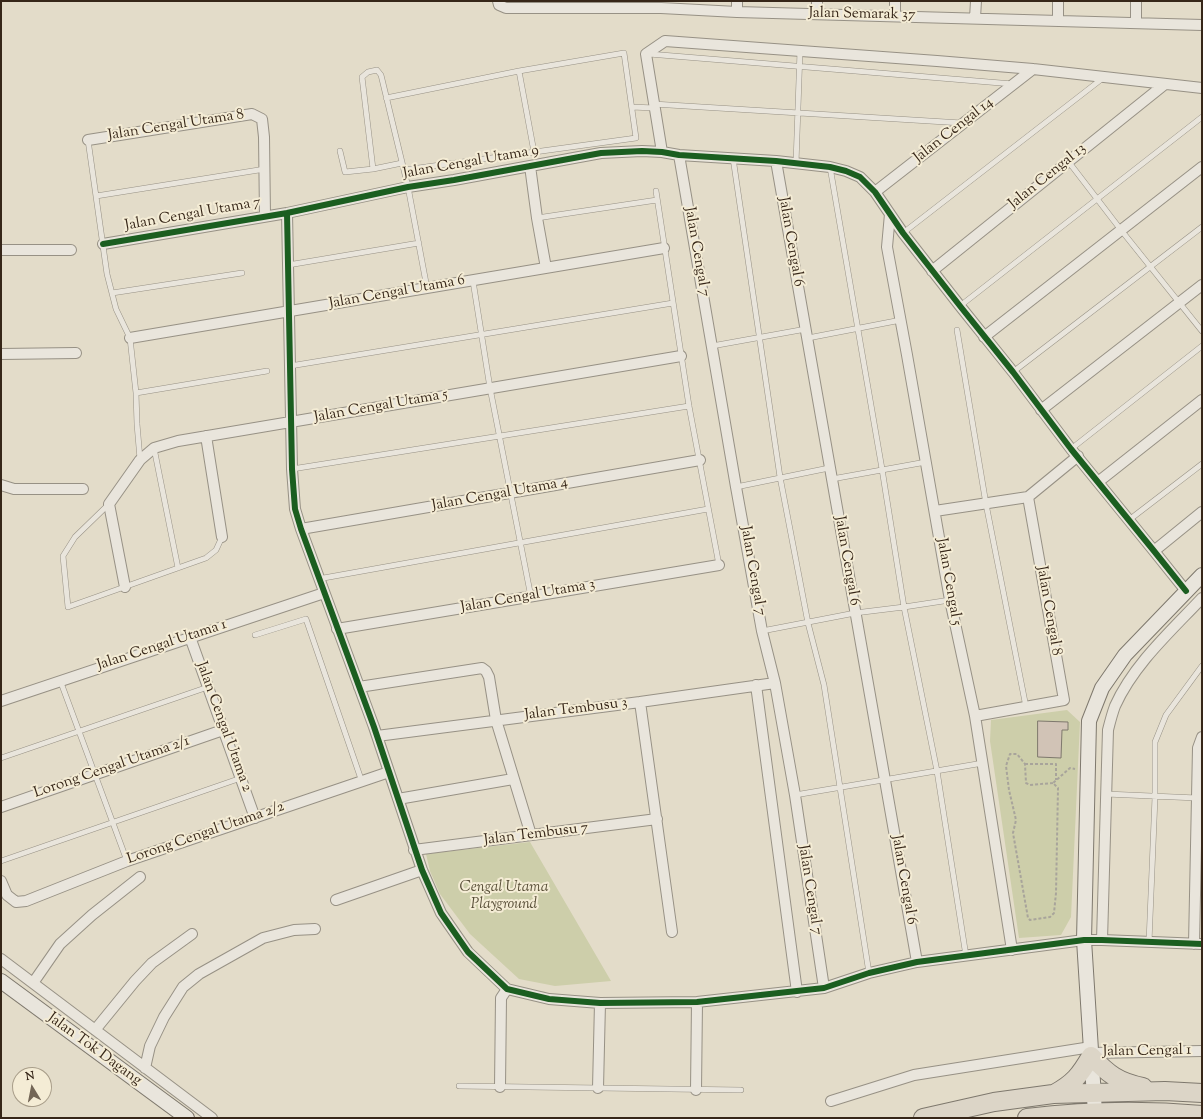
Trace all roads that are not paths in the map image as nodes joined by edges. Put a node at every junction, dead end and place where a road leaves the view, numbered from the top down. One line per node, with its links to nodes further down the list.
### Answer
1 (737, 1): 10 (street)
2 (817, 1): 11 (street)
3 (895, 1): 12 (street)
4 (976, 1): 13 (street)
5 (1058, 1): 14 (street)
6 (1136, 1): 15 (street)
7 (498, 3): 8 (street, Jalan Semarak 37)
8 (575, 4): 9 (street, Jalan Semarak 37)
9 (661, 4): 10 (street, Jalan Semarak 37)
10 (737, 12): 11 (street, Jalan Semarak 37)
11 (817, 14): 12 (street, Jalan Semarak 37)
12 (895, 16): 13 (street, Jalan Semarak 37)
13 (975, 18): 14 (street, Jalan Semarak 37)
14 (1058, 21): 15 (street, Jalan Semarak 37)
15 (1136, 23): 16 (street, Jalan Semarak 37)
16 (1202, 25)
17 (800, 51): 18 (street); 19 (lane); 20 (street)
18 (646, 54): 19 (lane); 27 (street)
19 (799, 66): 23 (lane); 29 (lane)
20 (1033, 69): 22 (street); 23 (street, Jalan Cengal 14)
21 (519, 71): 26 (lane); 28 (lane); 34 (lane)
22 (1104, 78): 24 (street); 60 (lane)
23 (1014, 84): 31 (street, Jalan Cengal 14)
24 (1165, 84): 25 (street); 39 (street, Jalan Cengal 13)
25 (1202, 88)
26 (386, 98): 41 (lane); 46 (lane)
27 (654, 106): 28 (lane); 29 (lane); 35 (street)
28 (632, 107): 34 (lane)
29 (797, 112): 31 (lane); 40 (lane)
30 (1202, 117): 52 (lane)
31 (965, 123): 50 (street, Jalan Cengal 14)
32 (88, 140): 45 (street, Jalan Cengal Utama 8); 51 (lane)
33 (340, 151): 46 (lane)
34 (534, 152): 47 (lane)
35 (662, 152): 36 (street, Jalan Cengal Utama 9); 42 (street, Jalan Cengal Utama 9)
36 (679, 155): 37 (street, Jalan Cengal Utama 9); 88 (street, Jalan Cengal 7)
37 (733, 158): 38 (street, Jalan Cengal Utama 9); 85 (lane)
38 (776, 161): 40 (street, Jalan Cengal Utama 9); 83 (street, Jalan Cengal 6)
39 (1068, 161): 52 (lane); 69 (street, Jalan Cengal 13)
40 (796, 163): 44 (street, Jalan Cengal Utama 9)
41 (402, 164): 46 (lane); 47 (lane)
42 (530, 166): 48 (street, Jalan Cengal Utama 9); 57 (street)
43 (1202, 166): 59 (street)
44 (830, 167): 50 (street, Jalan Cengal Utama 9); 80 (lane)
45 (265, 169): 51 (lane); 56 (street, Jalan Cengal Utama 8)
46 (373, 169)
47 (404, 170): 48 (lane)
48 (408, 187): 54 (street, Jalan Cengal Utama 9); 61 (lane)
49 (656, 191): 53 (lane)
50 (875, 192): 55 (street, Jalan Cengal Utama 9)
51 (96, 196): 62 (lane)
52 (1098, 198): 59 (lane); 77 (lane)
53 (657, 200): 57 (lane); 63 (lane)
54 (287, 213): 56 (street, Jalan Cengal Utama 7); 66 (street)
55 (890, 214): 60 (street, Jalan Cengal Utama 9); 79 (street, Jalan Cengal 5)
56 (265, 216): 62 (street, Jalan Cengal Utama 7)
57 (537, 218): 68 (street)
58 (1202, 227): 67 (lane)
59 (1121, 230): 67 (lane); 86 (street)
60 (903, 234): 69 (street, Jalan Cengal Utama 9)
61 (418, 243): 66 (lane); 73 (lane)
62 (103, 244): 74 (lane)
63 (664, 248): 68 (street, Jalan Cengal Utama 6); 76 (lane)
64 (1, 250): 65 (street)
65 (71, 250)
66 (288, 264): 78 (street)
67 (1149, 266): 75 (lane); 95 (lane)
68 (546, 268): 71 (street, Jalan Cengal Utama 6)
69 (932, 271): 77 (street, Jalan Cengal Utama 9)
70 (242, 273): 74 (lane)
71 (473, 280): 73 (street, Jalan Cengal Utama 6); 84 (lane)
72 (1202, 285): 75 (street)
73 (427, 288): 78 (street, Jalan Cengal Utama 6)
74 (112, 293): 87 (lane)
75 (1180, 302): 82 (lane); 100 (street)
76 (673, 303): 84 (lane); 92 (lane)
77 (960, 306): 86 (street, Jalan Cengal Utama 9)
78 (289, 311): 87 (street, Jalan Cengal Utama 6); 93 (street)
79 (901, 320): 80 (lane); 108 (street, Jalan Cengal 5)
80 (857, 328): 83 (lane); 112 (lane)
81 (957, 330): 122 (lane)
82 (1202, 331)
83 (807, 334): 85 (lane); 110 (street, Jalan Cengal 6)
84 (482, 335): 93 (lane); 96 (lane)
85 (759, 337): 88 (lane); 113 (lane)
86 (984, 337): 95 (street, Jalan Cengal Utama 9)
87 (130, 338): 97 (lane)
88 (712, 346): 117 (street, Jalan Cengal 7)
89 (1202, 346): 105 (lane)
90 (76, 353): 91 (street)
91 (1, 354)
92 (681, 356): 96 (street, Jalan Cengal Utama 5); 99 (lane)
93 (290, 366): 101 (street)
94 (267, 371): 97 (lane)
95 (1013, 372): 100 (street, Jalan Cengal Utama 9)
96 (490, 388): 101 (street, Jalan Cengal Utama 5); 103 (lane)
97 (136, 393): 106 (lane)
98 (1202, 400): 115 (street)
99 (689, 406): 103 (lane); 107 (lane)
100 (1042, 410): 105 (street, Jalan Cengal Utama 9)
101 (291, 422): 102 (street, Jalan Cengal Utama 5); 111 (street)
102 (206, 436): 104 (street, Jalan Cengal Utama 5); 128 (street)
103 (499, 436): 111 (lane); 119 (lane)
104 (154, 448): 106 (street, Jalan Cengal Utama 5); 132 (lane)
105 (1075, 453): 115 (street, Jalan Cengal Utama 9); 120 (street)
106 (140, 460): 121 (street, Jalan Cengal Utama 5)
107 (700, 460): 119 (street, Jalan Cengal Utama 4); 123 (lane)
108 (926, 462): 112 (lane); 124 (street, Jalan Cengal 5)
109 (1202, 464): 126 (lane)
110 (830, 468): 113 (lane); 114 (street, Jalan Cengal 6)
111 (292, 469): 127 (street)
112 (882, 469): 114 (lane); 141 (lane)
113 (780, 478): 117 (lane); 143 (lane)
114 (832, 479): 142 (street, Jalan Cengal 6)
115 (1098, 482): 126 (street, Jalan Cengal Utama 9)
116 (1, 485): 118 (street)
117 (736, 487): 145 (street, Jalan Cengal 7)
118 (84, 489)
119 (510, 493): 127 (street, Jalan Cengal Utama 4); 129 (lane)
120 (1028, 497): 122 (street); 156 (street, Jalan Cengal 8)
121 (108, 504): 135 (street); 135 (lane)
122 (986, 504): 124 (street); 156 (lane)
123 (708, 508): 129 (lane); 131 (lane)
124 (935, 511): 140 (street, Jalan Cengal 5)
125 (1202, 512): 130 (street)
126 (1129, 520): 130 (street, Jalan Cengal Utama 9)
127 (301, 529): 134 (street)
128 (222, 537): 132 (lane)
129 (520, 542): 134 (lane); 138 (lane)
130 (1154, 550): 136 (street, Jalan Cengal Utama 9)
131 (718, 565): 138 (street, Jalan Cengal Utama 3)
132 (178, 568): 135 (lane)
133 (1202, 575): 136 (street)
134 (318, 579): 137 (street)
135 (125, 587)
136 (1186, 592): 193 (street)
137 (324, 593): 144 (street); 147 (street, Jalan Cengal Utama 1)
138 (531, 596): 144 (street, Jalan Cengal Utama 3)
139 (1202, 598): 173 (street)
140 (950, 600): 141 (lane); 157 (street, Jalan Cengal 5)
141 (904, 608): 142 (lane); 165 (lane)
142 (855, 613): 143 (lane); 170 (street, Jalan Cengal 6)
143 (808, 623): 145 (lane); 172 (lane)
144 (337, 629): 153 (street)
145 (762, 631): 150 (street, Jalan Cengal 7)
146 (254, 635): 171 (lane)
147 (190, 637): 149 (street, Jalan Cengal Utama 1); 152 (street, Jalan Cengal Utama 2)
148 (1202, 666): 175 (lane)
149 (60, 680): 154 (street, Jalan Cengal Utama 1); 160 (lane)
150 (775, 683): 151 (street, Jalan Tembusu 3); 174 (street, Jalan Cengal 7)
151 (756, 685): 155 (street, Jalan Tembusu 3); 206 (street)
152 (208, 687): 159 (street, Jalan Cengal Utama 2); 160 (lane)
153 (359, 687): 158 (street); 161 (street)
154 (1, 700)
155 (640, 702): 158 (street, Jalan Tembusu 3); 180 (street)
156 (1026, 707): 157 (street, Jalan Cengal 8)
157 (976, 716): 164 (street, Jalan Cengal 5)
158 (496, 720): 161 (street, Jalan Tembusu 3); 169 (street)
159 (223, 730): 167 (street, Lorong Cengal Utama 2/1); 168 (street, Jalan Cengal Utama 2)
160 (79, 731): 163 (lane); 167 (lane)
161 (376, 736): 166 (street)
162 (1202, 737): 176 (street)
163 (1, 758)
164 (983, 763): 165 (lane); 197 (street, Jalan Cengal 5)
165 (937, 771): 170 (lane); 198 (lane)
166 (389, 772): 171 (street, Lorong Cengal Utama 2/2); 177 (street)
167 (95, 774): 178 (street, Lorong Cengal Utama 2/1); 181 (lane)
168 (241, 778): 179 (street, Jalan Cengal Utama 2); 181 (lane)
169 (513, 779): 177 (street); 182 (street)
170 (886, 780): 172 (lane); 200 (street, Jalan Cengal 6)
171 (362, 782): 179 (street, Lorong Cengal Utama 2/2)
172 (840, 788): 174 (lane); 201 (lane)
173 (1106, 794): 175 (lane); 194 (street)
174 (795, 795): 204 (street, Jalan Cengal 7)
175 (1155, 797): 176 (lane); 195 (lane)
176 (1197, 798): 196 (street)
177 (398, 799): 183 (street)
178 (1, 807)
179 (255, 818): 185 (street, Lorong Cengal Utama 2/2)
180 (657, 819): 182 (street, Jalan Tembusu 7); 191 (street)
181 (112, 822): 184 (lane); 185 (lane)
182 (530, 835): 183 (street, Jalan Tembusu 7)
183 (414, 850): 186 (street)
184 (1, 861)
185 (127, 861): 188 (street, Lorong Cengal Utama 2/2)
186 (422, 870): 189 (street); 205 (street)
187 (140, 877): 203 (street)
188 (1, 881)
189 (336, 900)
190 (315, 929): 212 (street)
191 (672, 932)
192 (192, 934): 209 (street)
193 (1084, 940): 194 (street); 197 (street); 211 (street)
194 (1102, 940): 195 (street)
195 (1149, 942): 196 (street)
196 (1198, 944)
197 (1012, 950): 198 (street)
198 (966, 956): 200 (street)
199 (1, 959): 203 (street)
200 (917, 962): 201 (street)
201 (869, 973): 204 (street)
202 (1, 982): 225 (street, Jalan Tok Dagang)
203 (33, 983): 209 (street)
204 (824, 988): 206 (street)
205 (507, 989): 207 (street); 214 (street)
206 (797, 992): 208 (street)
207 (600, 1002): 208 (street); 215 (street)
208 (697, 1002): 216 (street)
209 (95, 1030): 212 (street)
210 (1202, 1051): 211 (street, Jalan Cengal 1)
211 (1091, 1052): 218 (highway); 219 (street); 221 (highway); 222 (street, Jalan Cengal 1)
212 (145, 1068): 226 (street)
213 (459, 1086): 214 (lane)
214 (500, 1087): 215 (lane)
215 (598, 1088): 216 (lane)
216 (696, 1090): 217 (lane)
217 (741, 1090)
218 (1165, 1091): 219 (highway); 220 (highway)
219 (1094, 1093): 221 (highway); 223 (street)
220 (1202, 1093)
221 (1053, 1094): 227 (highway)
222 (831, 1101)
223 (1095, 1113): 224 (highway); 228 (highway)
224 (1202, 1115)
225 (183, 1117)
226 (212, 1118)
227 (922, 1118)
228 (1027, 1118)

